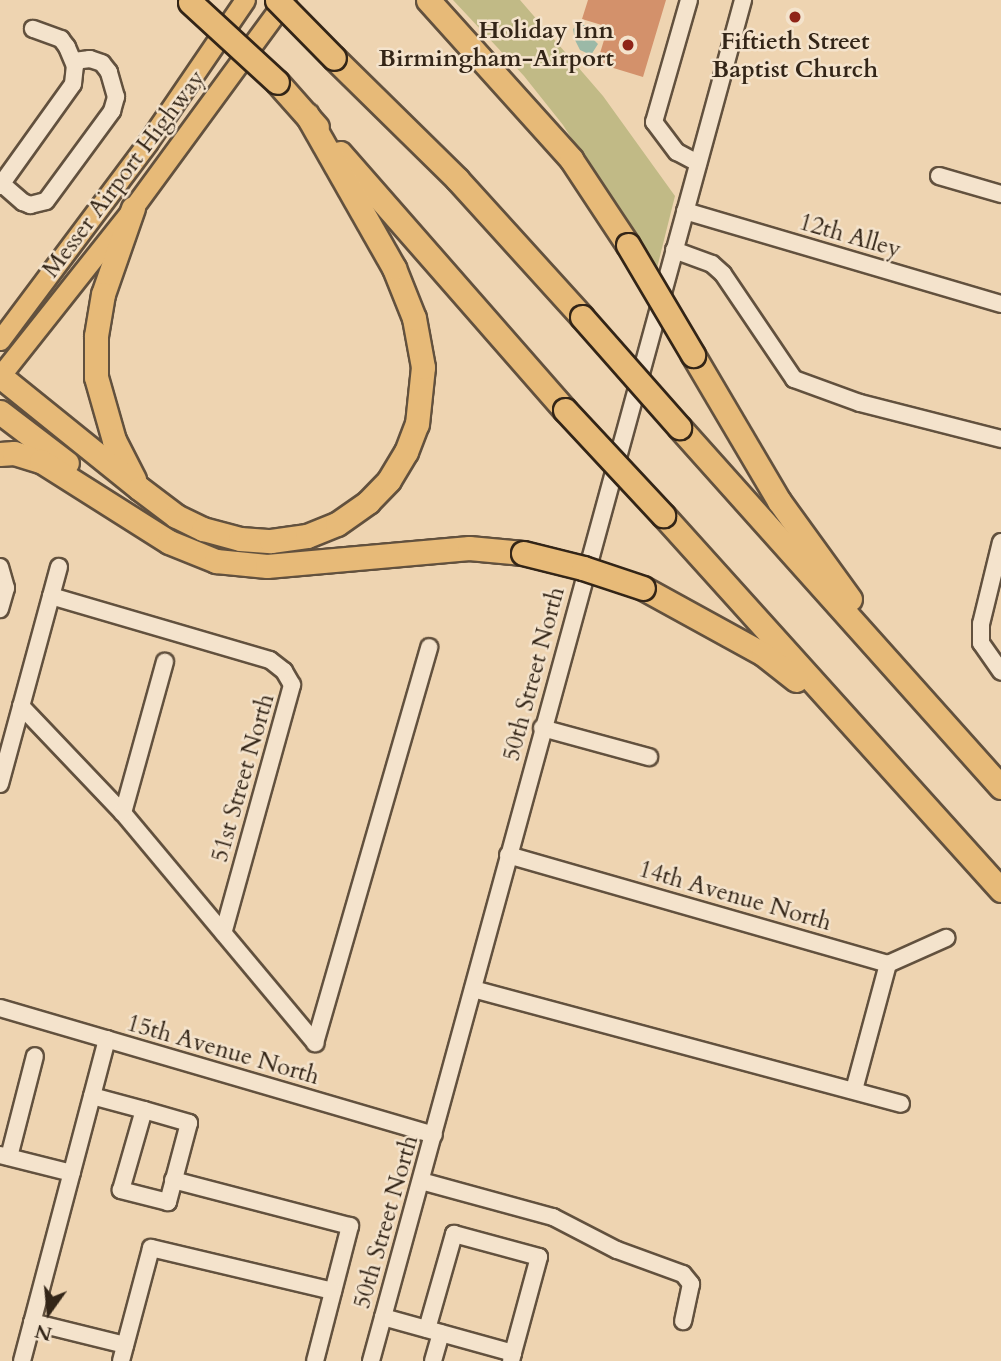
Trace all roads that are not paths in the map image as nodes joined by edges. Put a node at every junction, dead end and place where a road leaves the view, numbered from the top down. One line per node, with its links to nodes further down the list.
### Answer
1 (244, 0): 19 (main road, Messer Airport Highway)
2 (277, 0): 35 (highway, bridge)
3 (285, 0): 15 (main road, Messer Airport Highway)
4 (689, 0): 11 (street)
5 (743, 0): 11 (street, 50th Street North)
6 (189, 1): 10 (highway, bridge)
7 (429, 1): 35 (highway, bridge)
8 (33, 29): 9 (street)
9 (74, 61): 13 (street); 13 (street)
10 (307, 115): 24 (highway); 37 (highway, bridge)
11 (698, 163): 16 (street, 50th Street North)
12 (939, 176): 14 (street)
13 (1, 185)
14 (1001, 194)
15 (133, 208): 20 (main road, Messer Airport Highway); 24 (highway)
16 (685, 211): 17 (street, 50th Street North); 18 (street, 12th Alley)
17 (674, 250): 22 (street); 38 (street, 50th Street North)
18 (1001, 304)
19 (0, 340)
20 (0, 376): 24 (highway)
21 (0, 412): 25 (highway)
22 (1001, 439)
23 (0, 454): 25 (highway)
24 (139, 488)
25 (169, 542): 37 (highway, bridge)
26 (1001, 542): 29 (street)
27 (0, 567): 31 (street)
28 (59, 567): 30 (street)
29 (996, 579): 34 (street)
30 (51, 596): 36 (street); 45 (street, 51st Street North)
31 (0, 609)
32 (429, 647): 45 (street)
33 (165, 662): 42 (street)
34 (1001, 672)
35 (923, 701): 41 (highway)
36 (21, 706): 40 (street); 42 (street)
37 (845, 719): 44 (highway)
38 (542, 728): 39 (street); 43 (street, 50th Street North)
39 (649, 757)
40 (0, 784)
41 (1001, 788)
42 (123, 813): 45 (street)
43 (508, 855): 47 (street, 14th Avenue North); 48 (street, 50th Street North)
44 (1001, 890)
45 (223, 933)
46 (946, 938): 47 (street)
47 (888, 964): 52 (street)
48 (473, 989): 52 (street); 56 (street, 50th Street North)
49 (0, 1008): 50 (street, 15th Avenue North)
50 (107, 1040): 53 (street); 56 (street, 15th Avenue North)
51 (35, 1056): 57 (street)
52 (854, 1090): 54 (street)
53 (92, 1096): 55 (street); 58 (street)
54 (901, 1104)
55 (144, 1111): 59 (street); 59 (street)
56 (434, 1135): 60 (street, 50th Street North)
57 (5, 1156): 58 (street)
58 (72, 1173): 64 (street)
59 (173, 1180): 61 (street)
60 (421, 1181): 62 (street, 50th Street North); 63 (street)
61 (333, 1292): 66 (street); 69 (street)
62 (383, 1317): 65 (street); 70 (street, 50th Street North)
63 (683, 1321)
64 (32, 1322): 66 (street); 68 (street)
65 (434, 1331): 67 (street); 67 (street); 71 (street)
66 (123, 1353)
67 (512, 1357)
68 (22, 1361)
69 (315, 1361)
70 (371, 1361)
71 (433, 1361)

